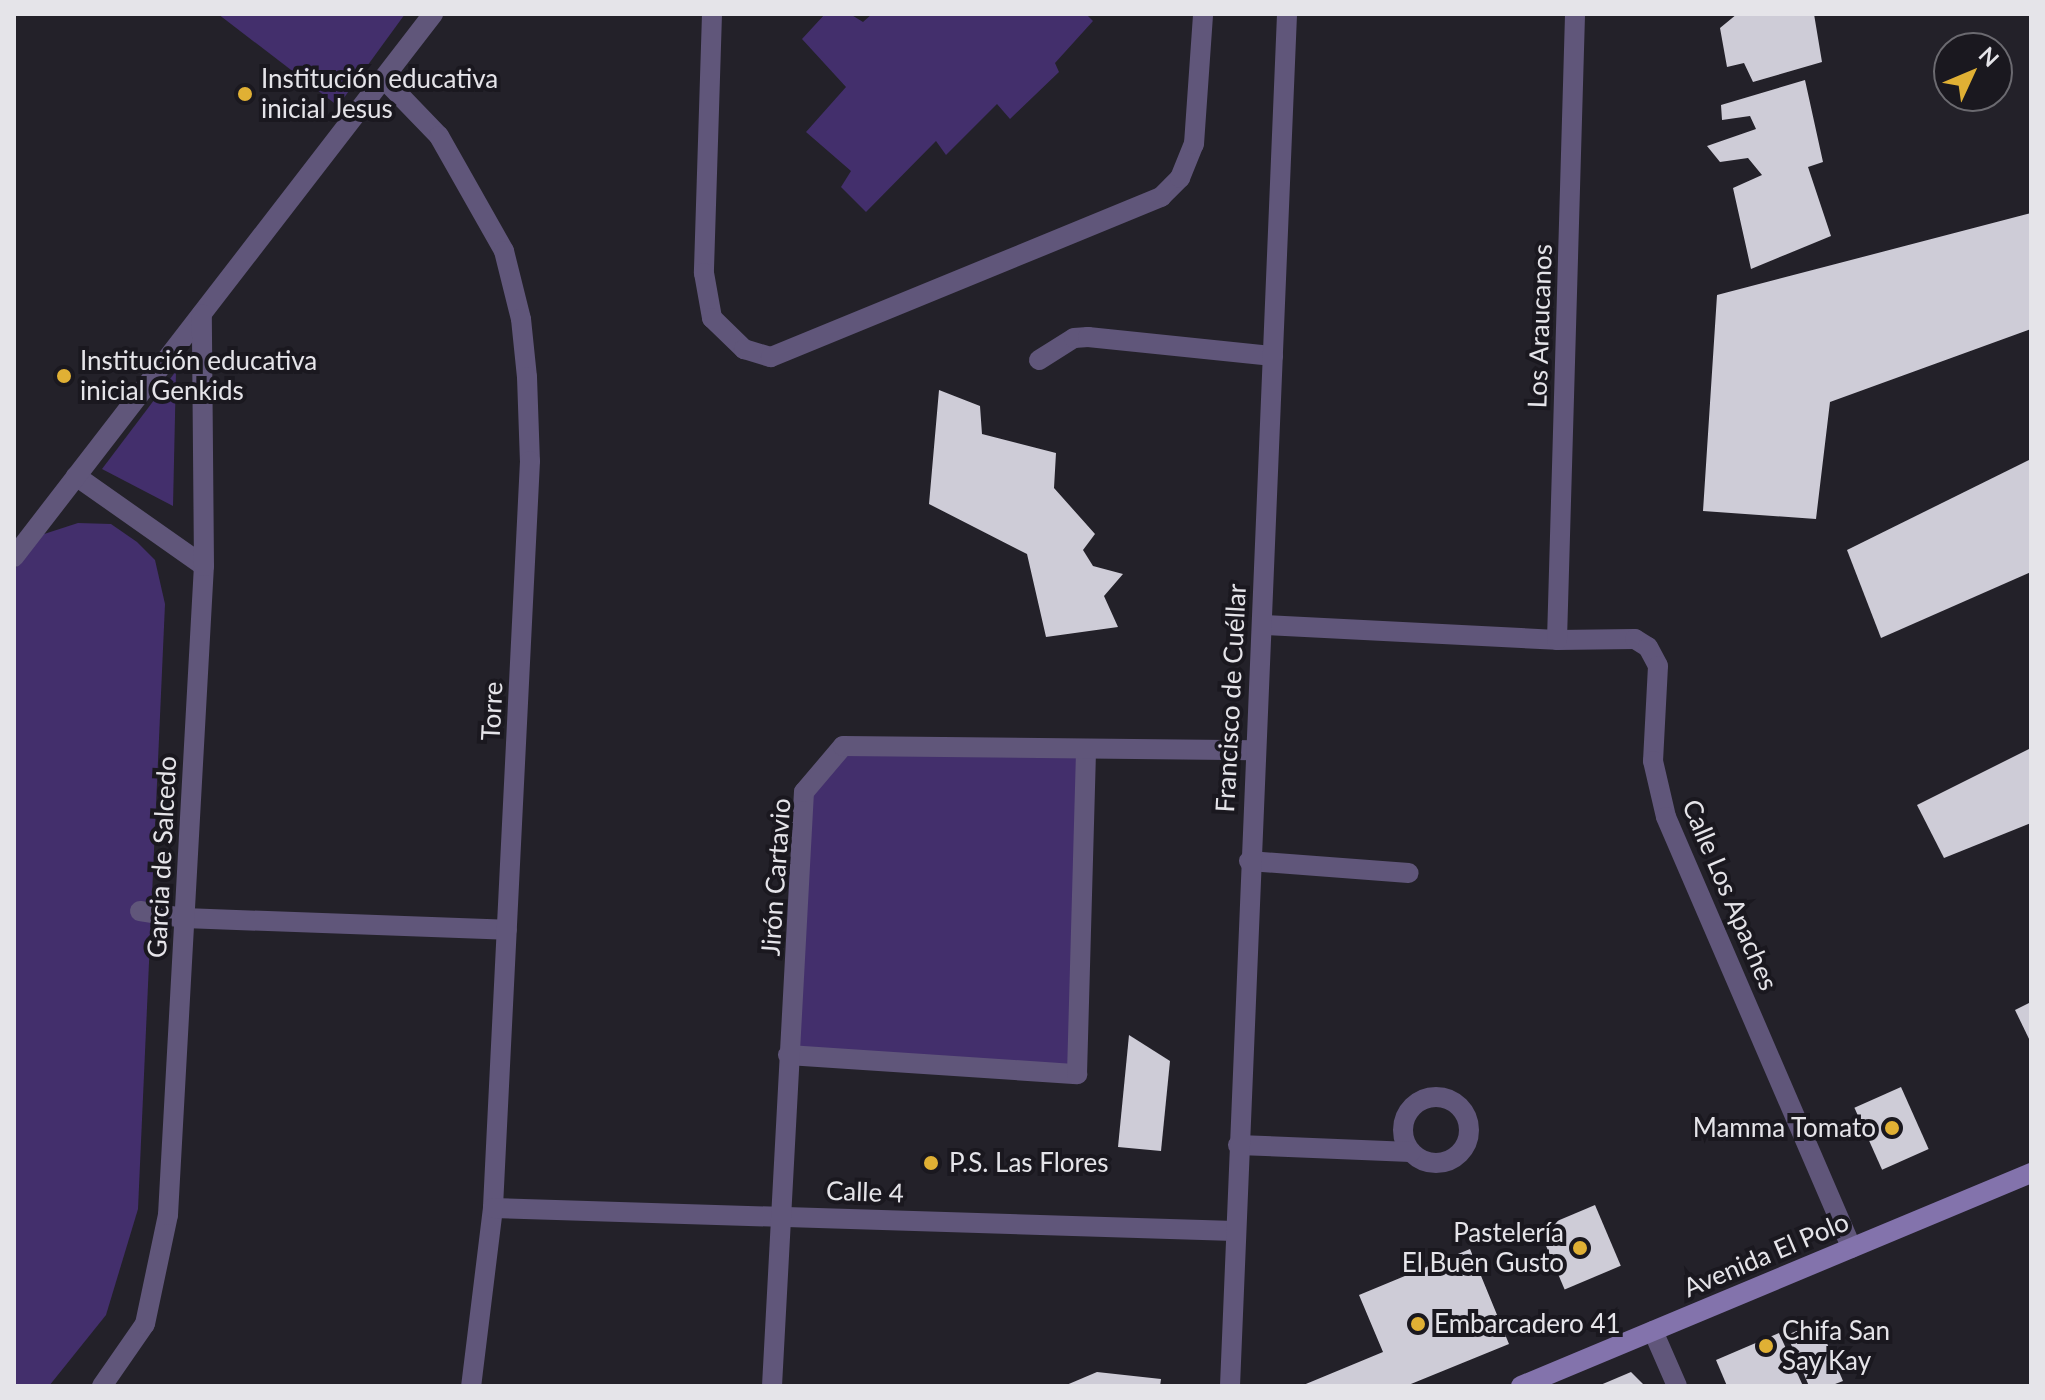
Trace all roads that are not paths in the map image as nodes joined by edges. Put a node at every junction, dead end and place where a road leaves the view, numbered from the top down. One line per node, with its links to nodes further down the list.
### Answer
1 (433, 14): 6 (street)
2 (712, 14): 3 (street)
3 (1203, 14)
4 (1287, 14): 8 (street, Francisco de Cuéllar)
5 (1575, 14): 14 (street, Los Araucanos)
6 (384, 79): 7 (street); 21 (street, Torre)
7 (202, 314): 10 (street); 12 (street, Garcia de Salcedo)
8 (1273, 356): 9 (street); 13 (street, Francisco de Cuéllar)
9 (1039, 360)
10 (76, 476): 11 (street); 12 (street)
11 (14, 557)
12 (204, 566): 20 (street, Garcia de Salcedo)
13 (1263, 625): 14 (street, Calle Los Apaches); 16 (street, Francisco de Cuéllar)
14 (1557, 640): 29 (street, Calle Los Apaches)
15 (1086, 749): 16 (street, Jirón Cartavio); 22 (street, Jirón Cartavio); 22 (street)
16 (1253, 750): 17 (street, Francisco de Cuéllar)
17 (1249, 861): 18 (street); 23 (street, Francisco de Cuéllar)
18 (1409, 873)
19 (140, 911): 20 (street)
20 (184, 918): 21 (street); 31 (street, Garcia de Salcedo)
21 (507, 930): 26 (street, Torre)
22 (788, 1055): 27 (street, Jirón Cartavio)
23 (1238, 1145): 24 (street); 28 (street, Francisco de Cuéllar)
24 (1411, 1152)
25 (2031, 1173): 29 (main road, Avenida El Polo)
26 (493, 1208): 27 (street, Calle 4); 32 (street, Torre)
27 (778, 1215): 28 (street, Calle 4); 33 (street, Jirón Cartavio)
28 (1235, 1231): 34 (street, Francisco de Cuéllar)
29 (1852, 1248): 30 (main road, Avenida El Polo)
30 (1653, 1331): 35 (main road, Avenida El Polo); 36 (street)
31 (102, 1386)
32 (471, 1386)
33 (772, 1386)
34 (1230, 1386)
35 (1521, 1386)
36 (1677, 1386)

